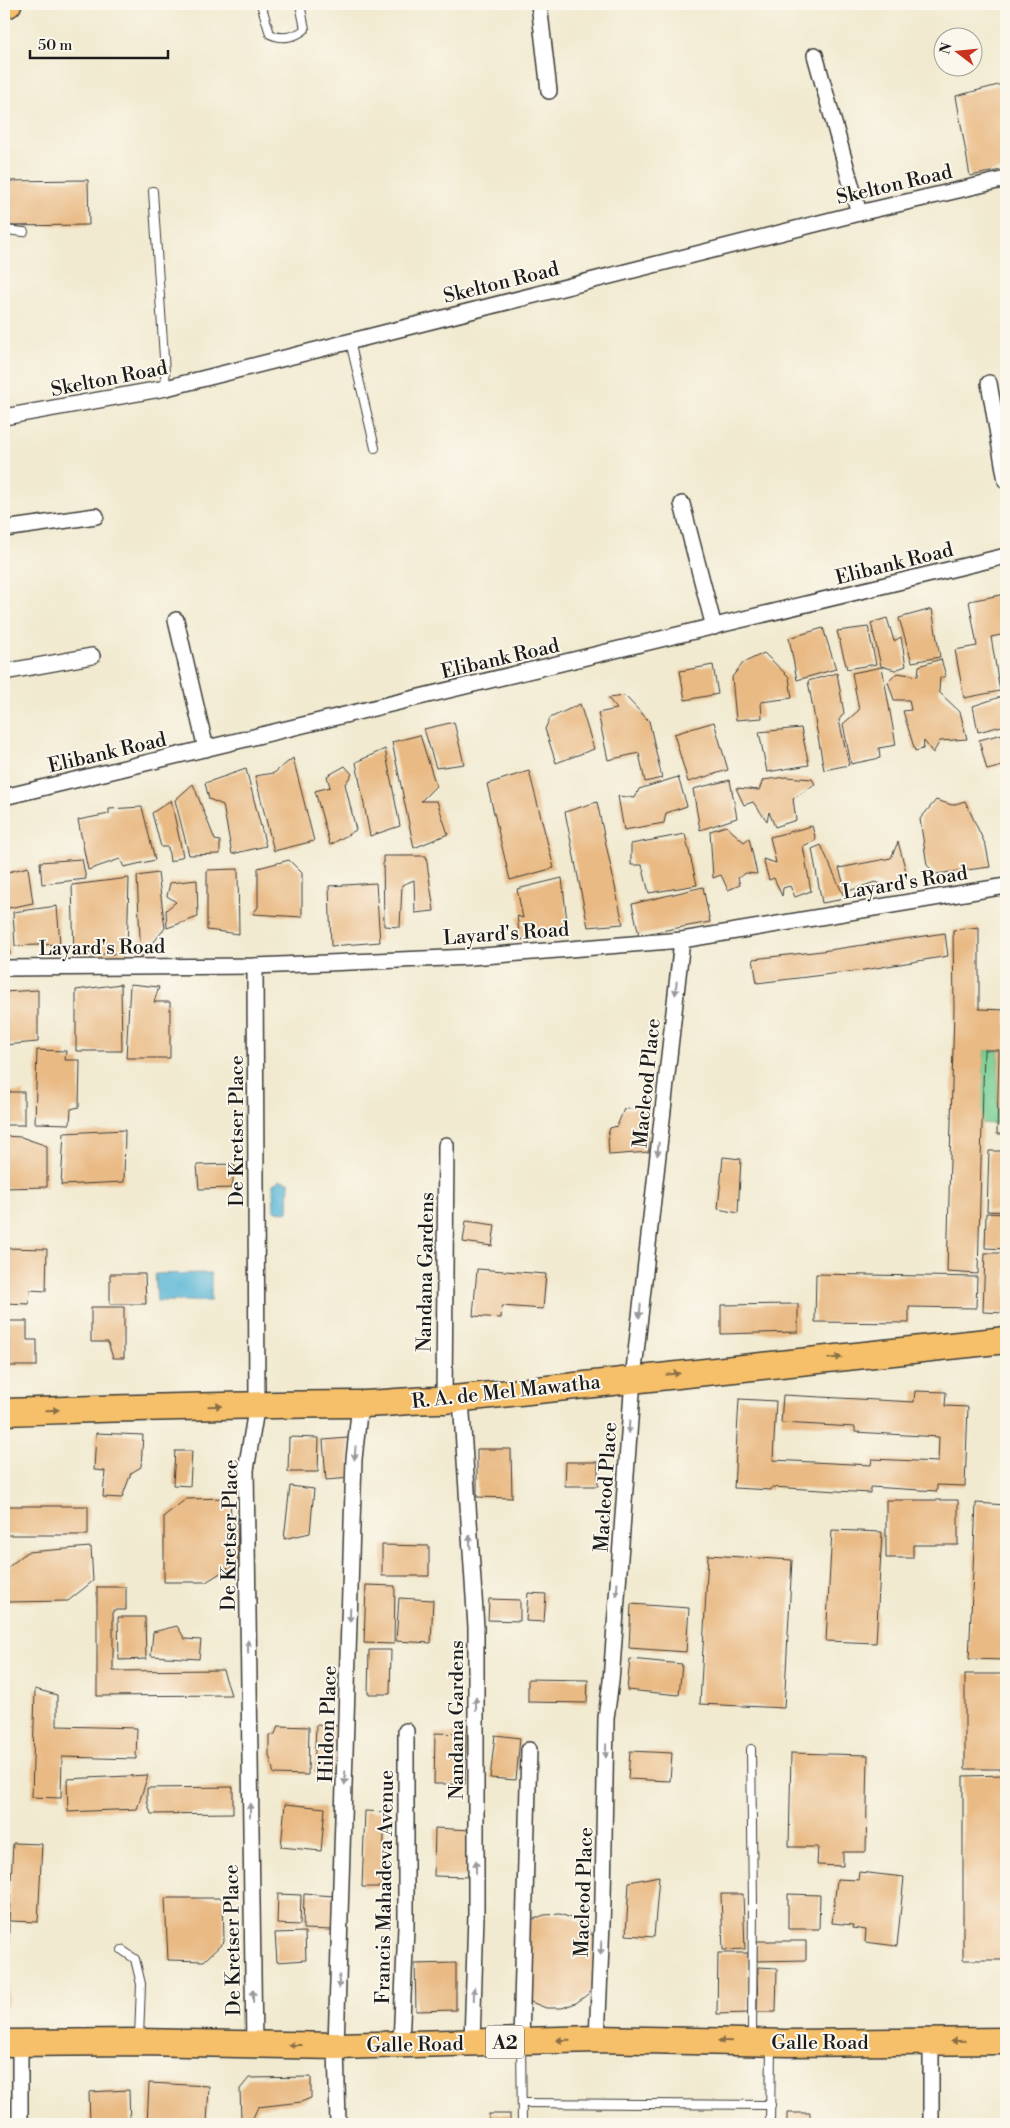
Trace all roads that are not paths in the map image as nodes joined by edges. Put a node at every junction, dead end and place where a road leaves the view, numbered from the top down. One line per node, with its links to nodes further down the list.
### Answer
1 (4, 4): 2 (highway)
2 (8, 4)
3 (261, 4): 4 (lane)
4 (300, 4)
5 (539, 4): 7 (street)
6 (814, 54): 10 (street)
7 (549, 91)
8 (1006, 179): 10 (street, Skelton Road)
9 (153, 190): 15 (lane)
10 (859, 213): 13 (street, Skelton Road)
11 (4, 230): 12 (lane)
12 (24, 232)
13 (350, 341): 15 (street, Skelton Road); 17 (lane)
14 (989, 382): 18 (street)
15 (166, 388): 16 (street, Skelton Road)
16 (4, 418)
17 (375, 448)
18 (1006, 481)
19 (682, 504): 24 (street)
20 (96, 516): 21 (street)
21 (4, 529)
22 (1006, 556): 24 (street, Elibank Road)
23 (176, 620): 27 (street)
24 (714, 627): 27 (street, Elibank Road)
25 (92, 656): 26 (street)
26 (4, 672)
27 (206, 749): 28 (street, Elibank Road)
28 (4, 797)
29 (1006, 886): 30 (street, Layard's Road)
30 (682, 940): 31 (street, Layard's Road); 35 (street, Macleod Place, one-way to 35)
31 (255, 966): 32 (street, Layard's Road); 37 (street, De Kretser Place)
32 (4, 968)
33 (446, 1144): 36 (street, Nandana Gardens)
34 (1006, 1340): 35 (highway, R. A. de Mel Mawatha, one-way to 34)
35 (633, 1378): 36 (highway, R. A. de Mel Mawatha); 44 (street, Macleod Place, one-way to 44)
36 (452, 1400): 38 (highway, R. A. de Mel Mawatha); 49 (street, Nandana Gardens, one-way to 36)
37 (257, 1404): 38 (highway, R. A. de Mel Mawatha); 39 (highway, R. A. de Mel Mawatha, one-way to 37); 53 (street, De Kretser Place, one-way to 37)
38 (360, 1404): 54 (street, Hildon Place, one-way to 54)
39 (4, 1412)
40 (406, 1731): 52 (street, Francis Mahadeva Avenue)
41 (750, 1749): 46 (lane)
42 (529, 1750): 45 (street)
43 (122, 1950): 48 (lane)
44 (597, 2039): 45 (highway, Galle Road / A2, one-way to 45); 46 (highway, Galle Road / A2, one-way to 44)
45 (521, 2041): 49 (highway, Galle Road / A2); 55 (lane)
46 (762, 2041): 50 (highway, Galle Road / A2); 56 (lane)
47 (1006, 2041): 50 (highway, Galle Road / A2, one-way to 50)
48 (139, 2042): 51 (highway, Galle Road / A2); 53 (highway, Galle Road / A2)
49 (472, 2042): 52 (highway, Galle Road / A2)
50 (931, 2042): 61 (street)
51 (12, 2043): 57 (street)
52 (401, 2044): 54 (highway, Galle Road / A2)
53 (254, 2045): 54 (highway, Galle Road / A2, one-way to 53)
54 (336, 2046): 58 (street, Hildon Place)
55 (523, 2103): 56 (lane); 59 (lane)
56 (770, 2105): 60 (lane)
57 (20, 2124)
58 (338, 2124)
59 (522, 2124)
60 (770, 2124)
61 (932, 2124)

